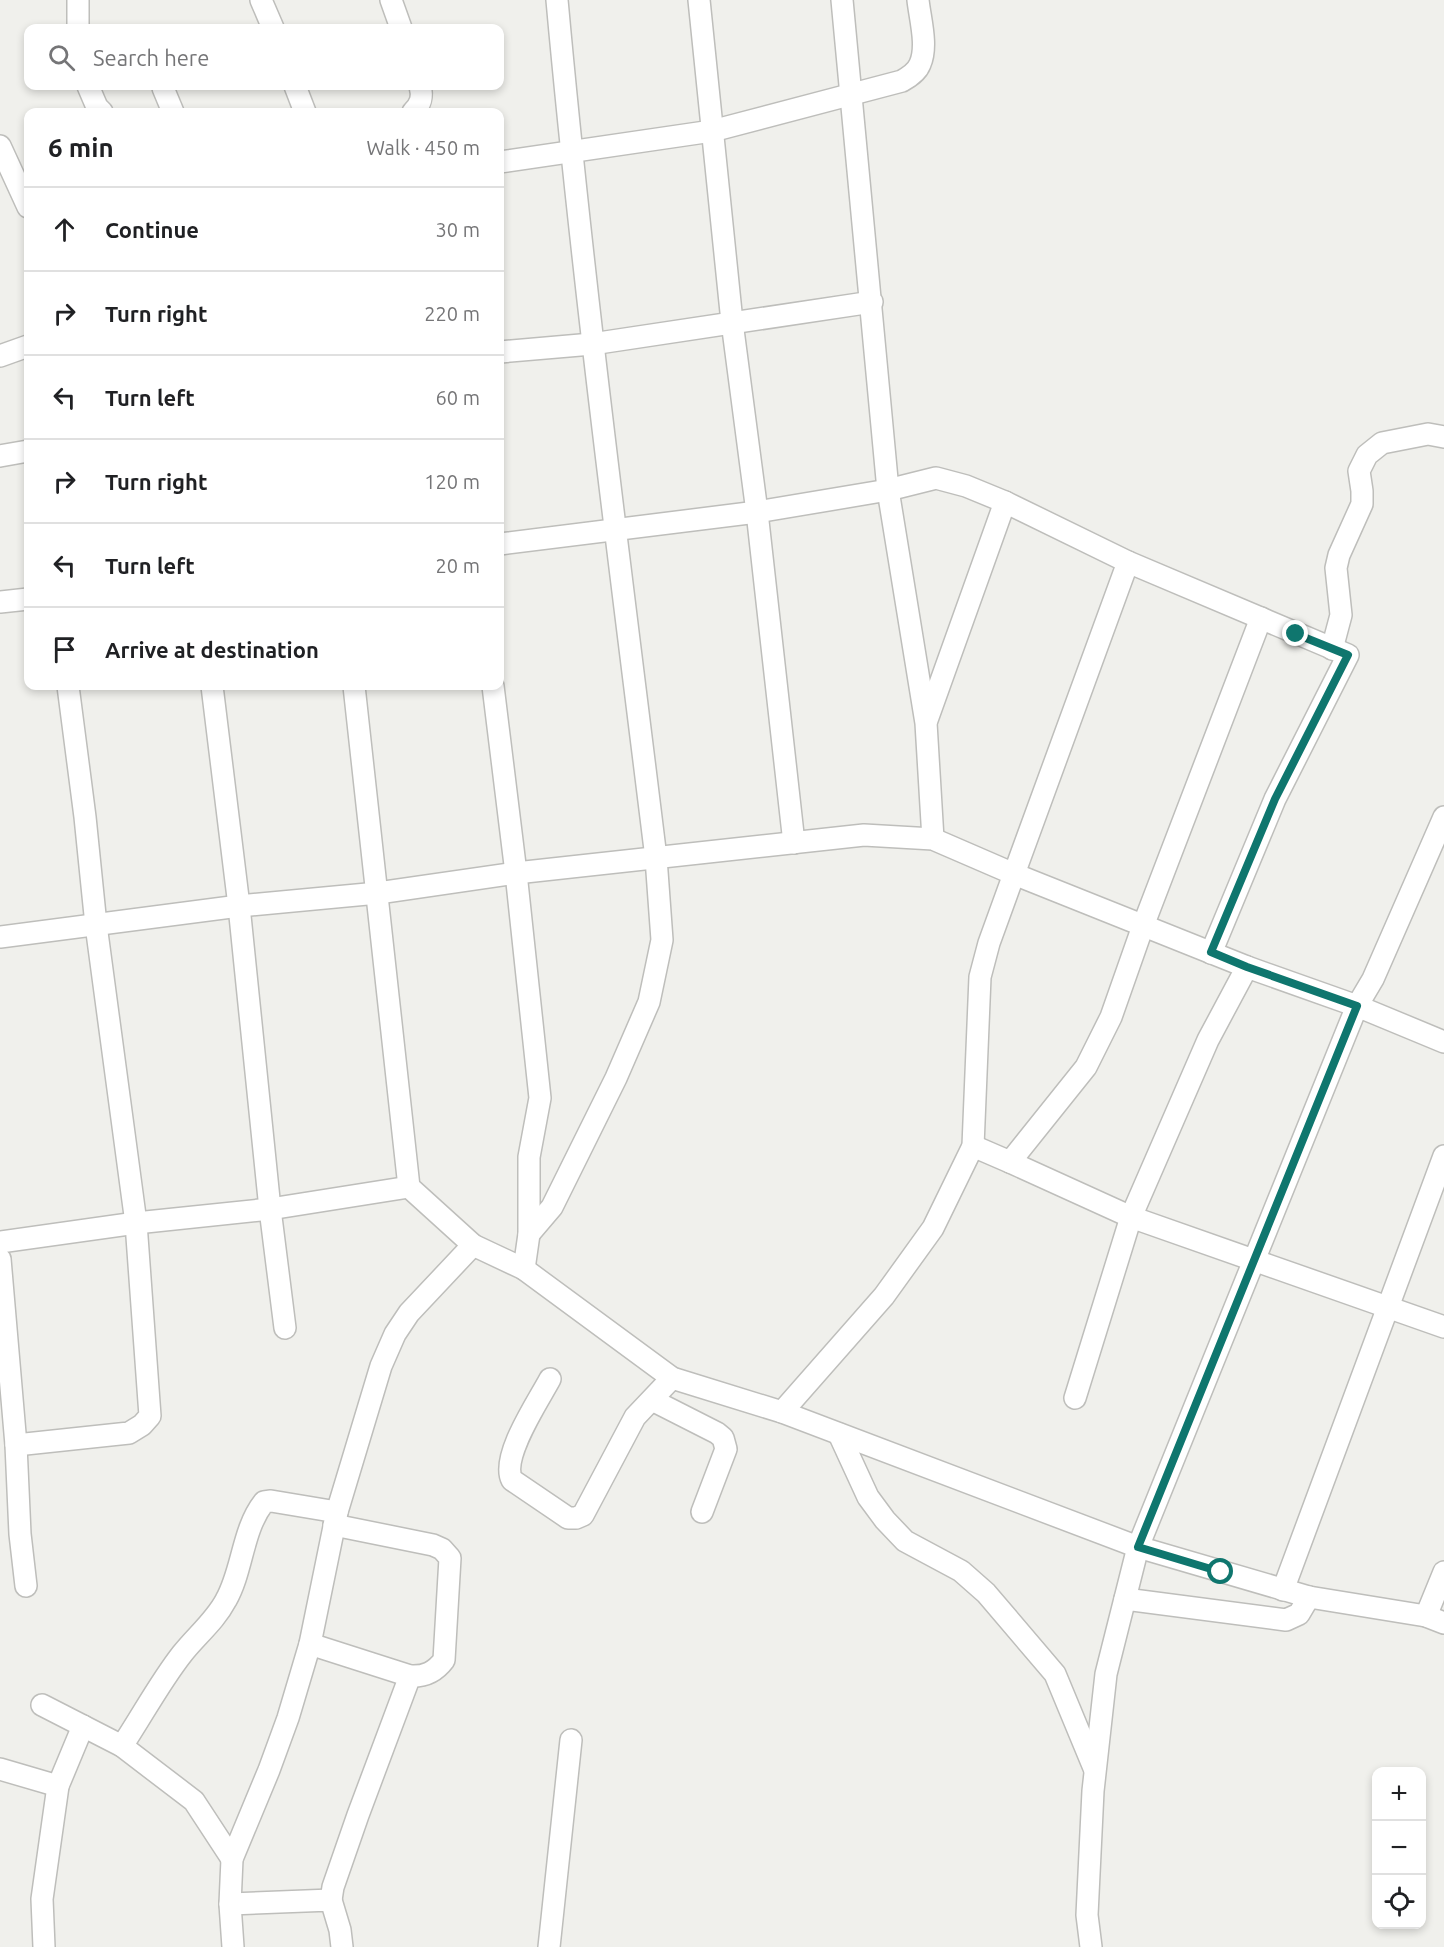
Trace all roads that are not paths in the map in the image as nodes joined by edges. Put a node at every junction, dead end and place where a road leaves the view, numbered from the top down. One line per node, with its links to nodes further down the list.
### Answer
1 (78, 0): 8 (street)
2 (261, 0): 9 (street)
3 (391, 0): 10 (street)
4 (557, 0): 20 (street)
5 (699, 0): 18 (street)
6 (842, 0): 14 (street)
7 (918, 0): 14 (street)
8 (78, 24)
9 (271, 24)
10 (400, 24)
11 (90, 90): 15 (street)
12 (164, 90): 16 (street)
13 (297, 90): 17 (street)
14 (850, 95): 18 (street); 23 (street)
15 (98, 108)
16 (171, 108)
17 (303, 108)
18 (712, 131): 20 (street); 24 (street)
19 (0, 146): 22 (street)
20 (571, 151): 21 (street); 25 (street)
21 (504, 161)
22 (24, 198)
23 (872, 302): 24 (street); 32 (street)
24 (732, 322): 25 (street); 34 (street)
25 (592, 344): 27 (street); 35 (street)
26 (24, 347): 28 (street)
27 (504, 352)
28 (0, 356)
29 (1444, 437): 41 (street)
30 (24, 452): 31 (street)
31 (0, 456)
32 (888, 490): 33 (street); 34 (street); 46 (street)
33 (1005, 502): 37 (street); 46 (street)
34 (757, 512): 35 (street); 49 (street)
35 (616, 530): 36 (street); 50 (street)
36 (504, 544)
37 (1128, 562): 40 (street); 52 (street)
38 (24, 599): 39 (street)
39 (0, 602)
40 (1260, 618): 41 (street); 56 (street)
41 (1332, 649): 58 (street)
42 (69, 690): 55 (street)
43 (212, 690): 54 (street)
44 (354, 690): 53 (street)
45 (493, 690): 51 (street)
46 (926, 723): 48 (street)
47 (1444, 817): 60 (street)
48 (933, 838): 49 (street); 52 (street)
49 (794, 843): 50 (street)
50 (656, 858): 51 (street); 69 (street)
51 (516, 873): 53 (street); 69 (street)
52 (1014, 874): 56 (street); 62 (street)
53 (378, 893): 54 (street); 65 (street)
54 (238, 906): 55 (street); 66 (street)
55 (96, 925): 57 (street); 68 (street)
56 (1143, 926): 58 (street); 64 (street)
57 (0, 937)
58 (1211, 952): 59 (street)
59 (1247, 967): 60 (street); 67 (street)
60 (1357, 1006): 61 (street); 73 (street)
61 (1444, 1042)
62 (973, 1146): 64 (street); 82 (street)
63 (1444, 1156): 75 (street)
64 (1010, 1162): 67 (street)
65 (409, 1186): 66 (street); 71 (street)
66 (270, 1209): 68 (street); 77 (street)
67 (1131, 1217): 73 (street); 80 (street)
68 (136, 1223): 70 (street); 85 (street)
69 (529, 1234): 74 (street)
70 (0, 1242)
71 (473, 1245): 74 (street); 87 (street)
72 (0, 1259): 83 (street)
73 (1255, 1261): 75 (street); 88 (street)
74 (524, 1269): 78 (street)
75 (1389, 1307): 76 (street); 91 (street)
76 (1444, 1327)
77 (285, 1328)
78 (672, 1378): 81 (street); 82 (street)
79 (550, 1379): 81 (street)
80 (1075, 1398)
81 (652, 1400): 86 (street)
82 (782, 1413): 84 (street)
83 (6, 1416): 85 (street)
84 (839, 1434): 88 (street); 102 (street)
85 (16, 1444): 90 (street)
86 (702, 1512)
87 (335, 1519): 95 (street); 96 (street); 100 (street)
88 (1138, 1547): 91 (street); 93 (street)
89 (1444, 1572): 94 (street)
90 (26, 1586)
91 (1283, 1590): 92 (street)
92 (1309, 1597): 93 (street); 94 (street)
93 (1125, 1599): 102 (street)
94 (1435, 1620)
95 (310, 1644): 96 (street); 104 (street)
96 (410, 1676): 105 (street)
97 (42, 1706): 98 (street)
98 (83, 1726): 100 (street); 103 (street)
99 (571, 1740): 110 (street)
100 (122, 1746): 104 (street)
101 (0, 1769): 103 (street)
102 (1095, 1770): 111 (street)
103 (58, 1786): 107 (street)
104 (232, 1859): 106 (street)
105 (331, 1900): 106 (street); 109 (street)
106 (230, 1904): 108 (street)
107 (44, 1947)
108 (233, 1947)
109 (342, 1947)
110 (549, 1947)
111 (1091, 1947)

